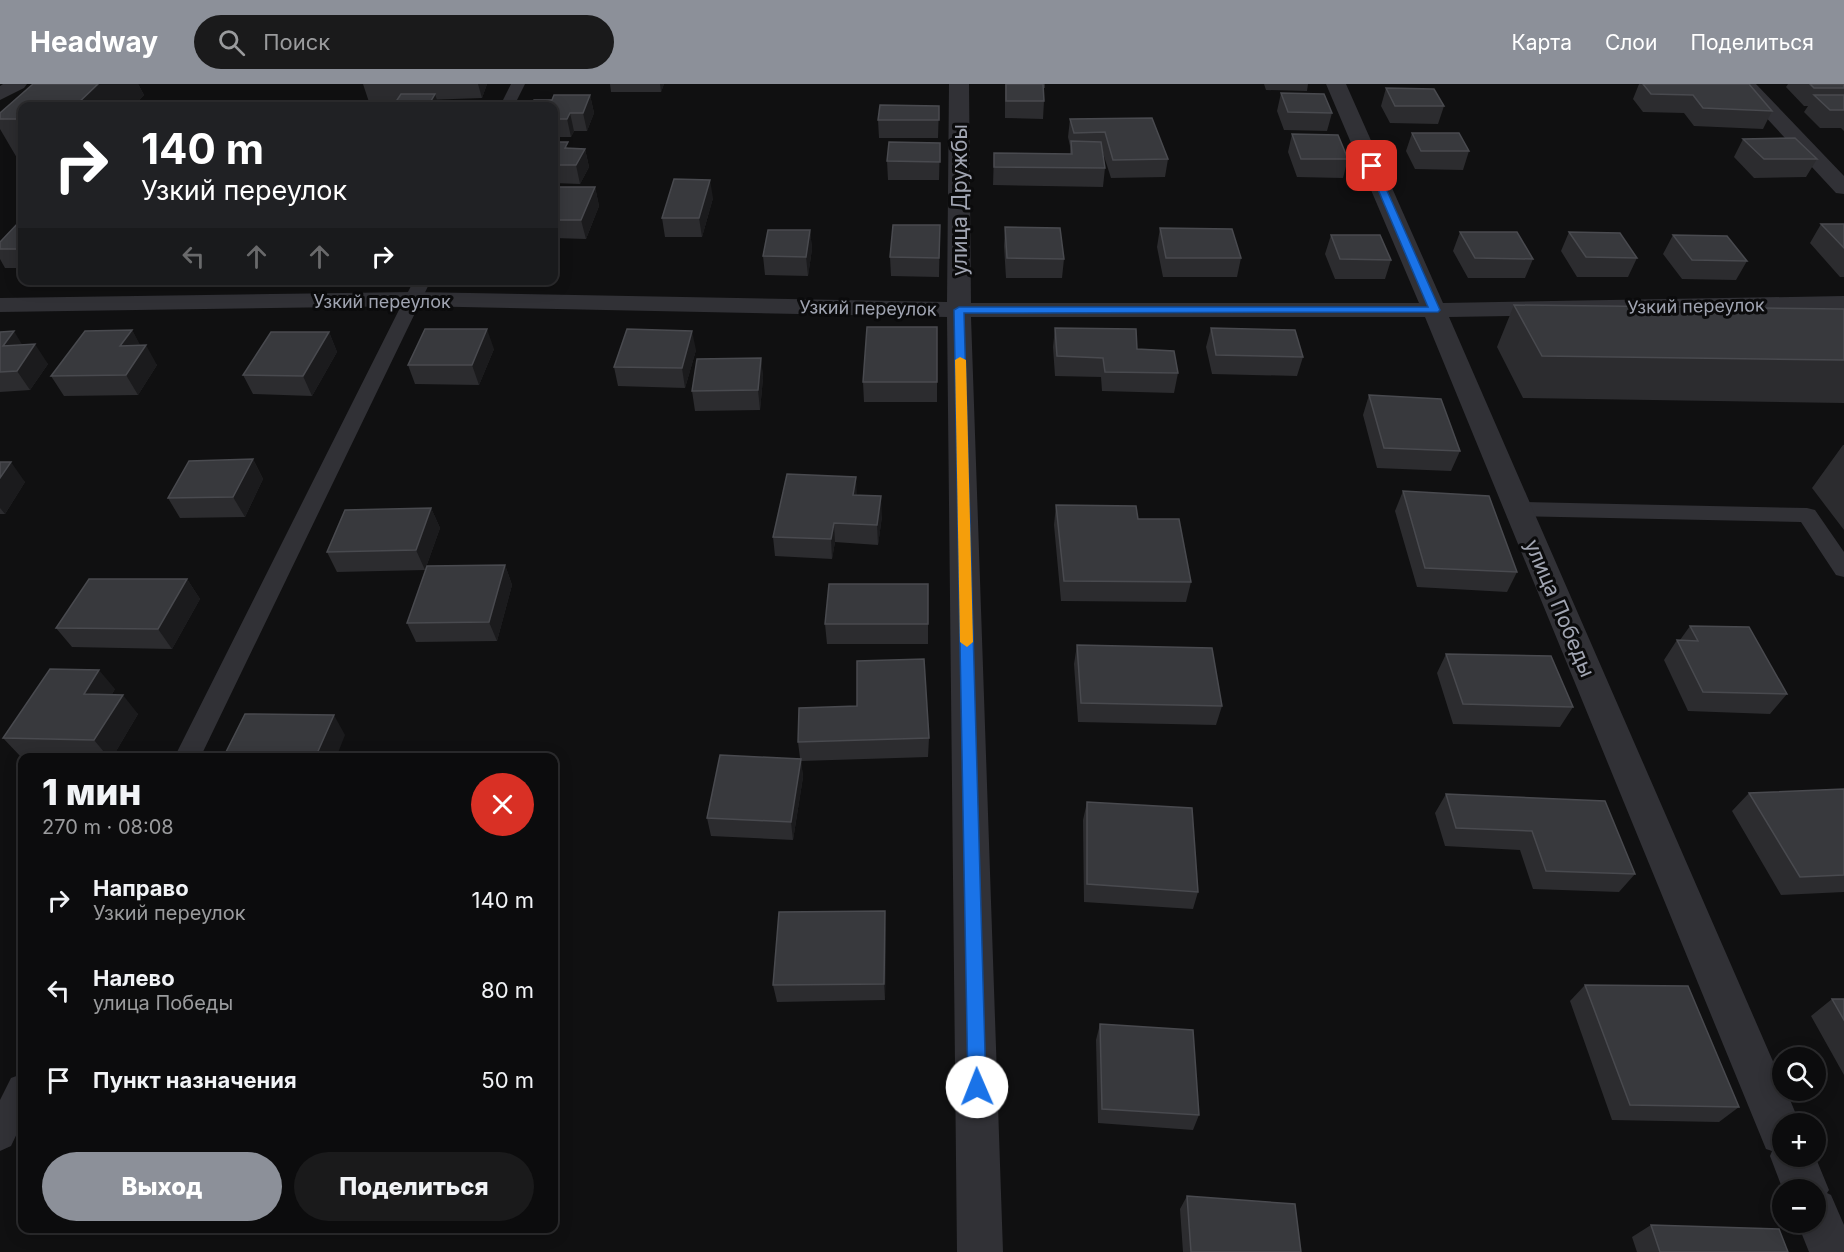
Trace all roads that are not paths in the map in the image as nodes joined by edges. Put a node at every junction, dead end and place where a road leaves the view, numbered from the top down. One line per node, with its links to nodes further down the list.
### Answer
1 (17, 84): 6 (street)
2 (518, 84): 7 (lane)
3 (958, 84): 12 (street, улица Дружбы)
4 (1336, 84): 13 (street, улица Победы)
5 (1745, 84): 8 (street)
6 (0, 94)
7 (509, 102)
8 (1844, 188)
9 (418, 290): 11 (street, Узкий переулок); 12 (street, Узкий переулок); 16 (lane)
10 (1844, 303): 13 (street, Узкий переулок)
11 (0, 305)
12 (959, 310): 13 (street, Узкий переулок); 21 (street, улица Дружбы)
13 (1434, 310): 14 (street, улица Победы)
14 (1518, 509): 15 (lane); 18 (street, улица Победы)
15 (1844, 569)
16 (189, 753)
17 (18, 1097): 19 (lane)
18 (1774, 1113)
19 (0, 1135)
20 (1824, 1233): 22 (street)
21 (980, 1252)
22 (1832, 1252)

